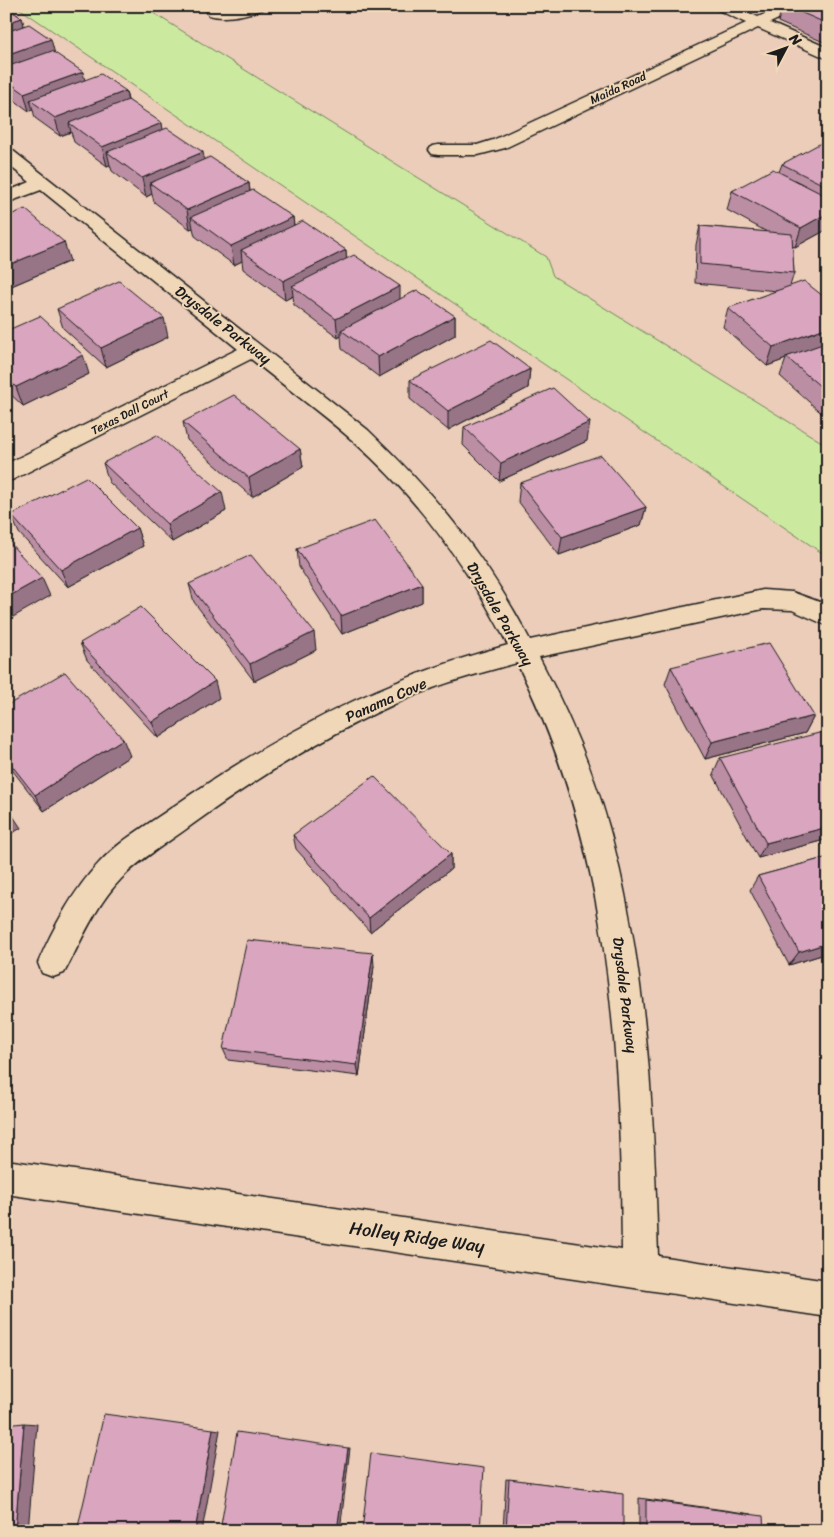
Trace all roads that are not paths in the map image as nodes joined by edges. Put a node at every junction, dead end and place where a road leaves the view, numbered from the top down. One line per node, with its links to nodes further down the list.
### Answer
1 (258, 6): 4 (street)
2 (721, 6): 5 (street)
3 (794, 6): 5 (street, Maida Road)
4 (214, 12)
5 (758, 23): 6 (street); 7 (street, Maida Road)
6 (828, 54)
7 (438, 150)
8 (6, 154): 9 (street, Drysdale Parkway)
9 (43, 184): 10 (street); 11 (street, Drysdale Parkway)
10 (6, 198)
11 (254, 349): 12 (street, Texas Dall Court); 14 (street, Drysdale Parkway)
12 (6, 474)
13 (817, 611): 14 (street, Panama Cove)
14 (523, 651): 15 (street, Panama Cove); 17 (street, Drysdale Parkway)
15 (54, 963)
16 (6, 1177): 17 (street, Holley Ridge Way)
17 (640, 1270): 18 (street, Holley Ridge Way)
18 (828, 1299)

